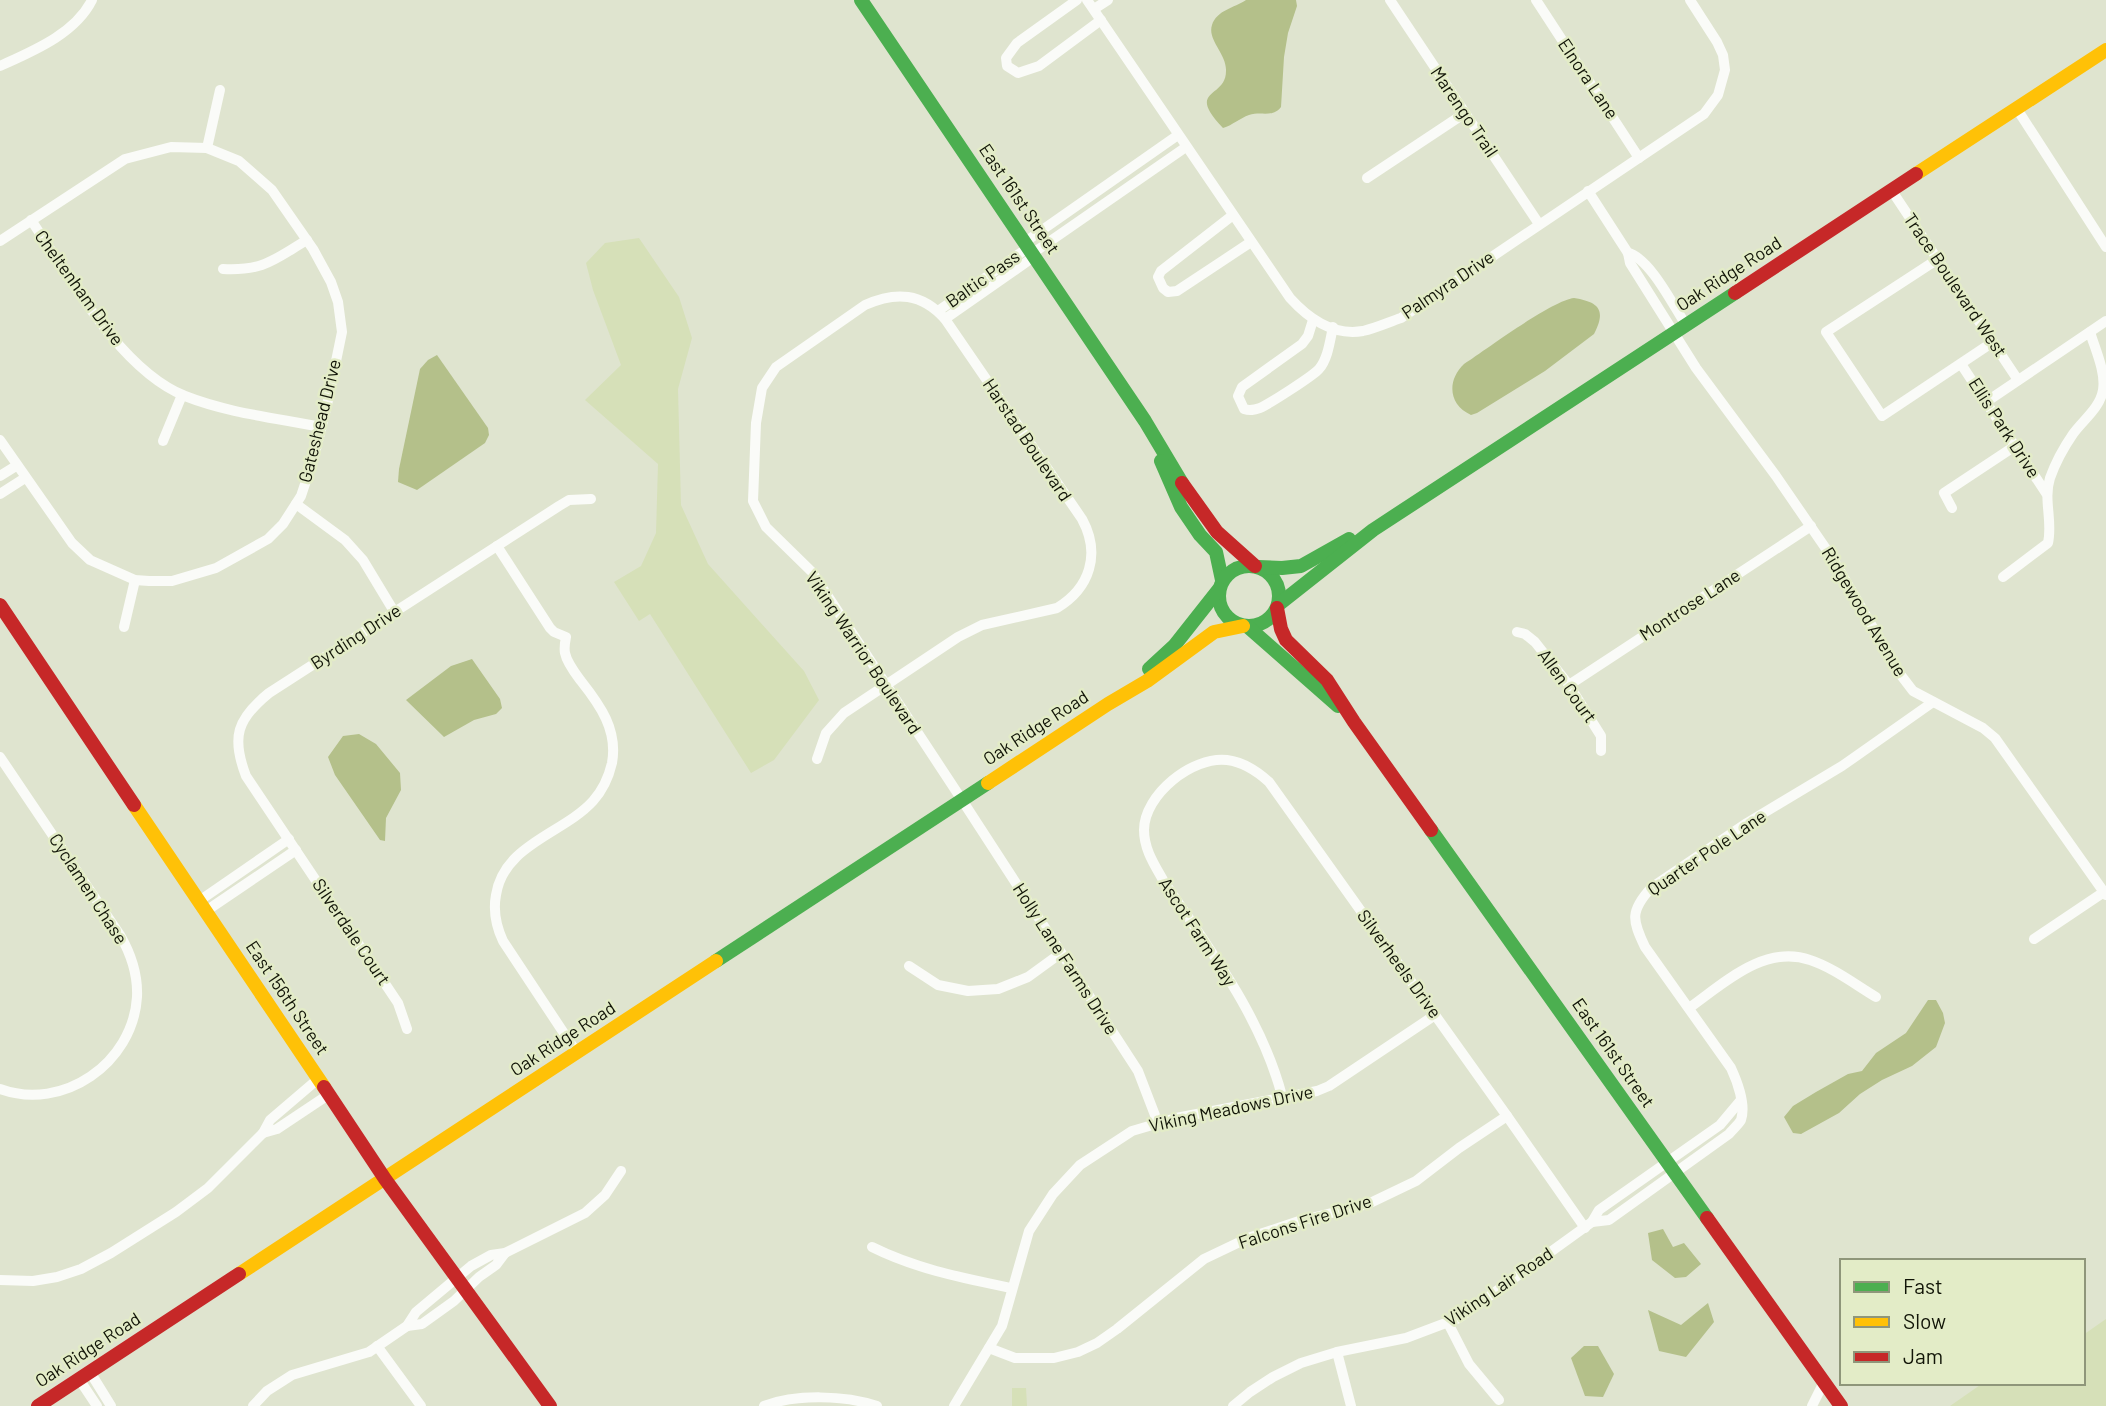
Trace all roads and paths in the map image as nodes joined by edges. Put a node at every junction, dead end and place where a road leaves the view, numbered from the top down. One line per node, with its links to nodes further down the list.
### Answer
1 (92, 0): 12 (street)
2 (861, 0): 30 (street, East 161st Street)
3 (1077, 0): 10 (street)
4 (1087, 0): 9 (street, Palmyra Drive)
5 (1108, 0): 9 (street)
6 (1390, 0): 15 (street, Marengo Trail)
7 (1536, 0): 19 (street, Elnora Lane)
8 (1690, 0): 19 (street, Palmyra Drive)
9 (1094, 9): 10 (street, Palmyra Drive)
10 (1101, 20): 16 (street, Palmyra Drive)
11 (2106, 50): 14 (street, Oak Ridge Road)
12 (0, 66)
13 (220, 90): 18 (street)
14 (2017, 109): 22 (street, Oak Ridge Road); 29 (street)
15 (1465, 113): 20 (street); 25 (street, Marengo Trail)
16 (1178, 135): 17 (street, Palmyra Drive); 30 (street)
17 (1186, 147): 23 (street, Palmyra Drive); 30 (street)
18 (207, 148): 24 (street); 26 (street, Gateshead Drive)
19 (1639, 158): 21 (street, Palmyra Drive)
20 (1367, 178)
21 (1588, 191): 25 (street, Palmyra Drive); 37 (street, Ridgewood Avenue)
22 (1892, 191): 31 (street, Trace Boulevard West); 37 (street, Oak Ridge Road)
23 (1233, 215): 28 (street, Palmyra Drive); 28 (street)
24 (31, 220): 27 (street); 42 (street, Cheltenham Drive)
25 (1539, 224): 36 (street, Palmyra Drive)
26 (307, 240): 32 (street); 45 (street, Gateshead Drive)
27 (0, 241)
28 (1251, 242): 34 (street, Palmyra Drive)
29 (2106, 247)
30 (1030, 250): 33 (street, Baltic Pass); 44 (street, East 161st Street)
31 (1938, 259): 39 (street, Trace Boulevard West); 40 (street)
32 (223, 269)
33 (941, 315): 71 (street, Harstad Boulevard); 71 (street, Viking Warrior Boulevard)
34 (1313, 320): 36 (street, Palmyra Drive); 36 (street)
35 (2106, 321): 38 (street)
36 (1333, 327)
37 (1680, 329): 57 (street, Ridgewood Avenue); 58 (street, Oak Ridge Road)
38 (2090, 332): 41 (street); 52 (street)
39 (1993, 342): 40 (street); 41 (street, Trace Boulevard West)
40 (1961, 363): 43 (street, Ellis Park Drive)
41 (2018, 380): 43 (street)
42 (183, 395): 45 (street, Cheltenham Drive); 47 (street)
43 (1986, 401): 48 (street, Ellis Park Drive)
44 (1145, 421): 60 (street, East 161st Street); 63 (street, East 161st Street)
45 (321, 427): 55 (street, Gateshead Drive)
46 (0, 440): 49 (street, Gateshead Drive)
47 (163, 441)
48 (2015, 446): 52 (street, Ellis Park Drive); 56 (street)
49 (16, 466): 50 (street); 51 (street, Gateshead Drive)
50 (0, 476)
51 (25, 478): 53 (street); 62 (street, Gateshead Drive)
52 (2046, 493): 61 (street)
53 (0, 494)
54 (591, 499): 59 (street, Byrding Drive)
55 (296, 504): 62 (street, Gateshead Drive); 66 (street)
56 (1952, 508)
57 (1811, 526): 70 (street, Montrose Lane); 72 (street, Ridgewood Avenue)
58 (1373, 530): 60 (street, Oak Ridge Road); 65 (street, Oak Ridge Road)
59 (497, 546): 66 (street, Byrding Drive); 91 (street)
60 (1256, 566): 63 (street); 65 (street)
61 (2003, 577)
62 (135, 580): 68 (street)
63 (1221, 585): 67 (street); 73 (street, Oak Ridge Road)
64 (0, 605): 83 (street, East 156th Street)
65 (1277, 607): 67 (street); 74 (street, East 161st Street)
66 (395, 613): 80 (street, Byrding Drive)
67 (1245, 626): 73 (street, Oak Ridge Road); 74 (street, East 161st Street)
68 (124, 627)
69 (1517, 632): 70 (street, Allen Court)
70 (1569, 685): 75 (street, Allen Court)
71 (886, 686): 77 (street); 79 (street, Viking Warrior Boulevard)
72 (1933, 702): 82 (street, Ridgewood Avenue); 88 (street, Quarter Pole Lane)
73 (1108, 704): 79 (street, Oak Ridge Road)
74 (1354, 722): 99 (street, East 161st Street)
75 (1601, 751)
76 (0, 757): 93 (street, Cyclamen Chase)
77 (817, 759)
78 (1181, 775): 89 (street, Silverheels Drive); 95 (street, Ascot Farm Way)
79 (962, 800): 85 (street, Holly Lane Farms Drive); 91 (street, Oak Ridge Road)
80 (289, 839): 81 (street, Silverdale Court); 83 (street)
81 (296, 850): 83 (street); 90 (street, Silverdale Court)
82 (2105, 893): 84 (street)
83 (203, 906): 92 (street, East 156th Street)
84 (2034, 939)
85 (1061, 953): 86 (street); 97 (street, Holly Lane Farms Drive)
86 (909, 966)
87 (1876, 997): 88 (street)
88 (1689, 1009): 99 (street, Quarter Pole Lane)
89 (1435, 1015): 95 (street, Viking Meadows Drive); 96 (street, Silverheels Drive)
90 (407, 1029)
91 (578, 1053): 101 (street, Oak Ridge Road)
92 (318, 1079): 94 (street, East 156th Street); 98 (street)
93 (0, 1089)
94 (328, 1095): 98 (street); 101 (street, East 156th Street)
95 (1282, 1097): 97 (street, Viking Meadows Drive)
96 (1507, 1116): 102 (street, Silverheels Drive); 112 (street, Falcons Fire Drive)
97 (1158, 1123): 107 (street, Viking Meadows Drive)
98 (263, 1133): 106 (street)
99 (1671, 1167): 102 (street, Viking Lair Road); 115 (street, East 161st Street)
100 (621, 1171): 104 (street)
101 (386, 1179): 105 (street, East 156th Street); 114 (street, Oak Ridge Road)
102 (1589, 1225): 109 (street, Viking Lair Road)
103 (872, 1247): 107 (street)
104 (505, 1253): 105 (street); 108 (street)
105 (457, 1277): 108 (street, East 156th Street); 110 (street)
106 (0, 1280)
107 (1011, 1288): 112 (street, Viking Meadows Drive)
108 (466, 1289): 110 (street); 122 (street, East 156th Street)
109 (1448, 1323): 113 (street, Viking Lair Road); 116 (street)
110 (407, 1326): 111 (street)
111 (377, 1346): 120 (street); 121 (street)
112 (989, 1348): 125 (street, Viking Meadows Drive)
113 (1337, 1352): 126 (street, Viking Lair Road); 127 (street)
114 (85, 1376): 117 (street, Oak Ridge Road); 118 (street); 119 (street)
115 (1824, 1382): 128 (street); 129 (street, East 161st Street)
116 (1499, 1400)
117 (38, 1406)
118 (97, 1406)
119 (111, 1406)
120 (253, 1406)
121 (421, 1406)
122 (550, 1406)
123 (764, 1406): 124 (street)
124 (877, 1406)
125 (954, 1406)
126 (1233, 1406)
127 (1351, 1406)
128 (1812, 1406)
129 (1841, 1406)

